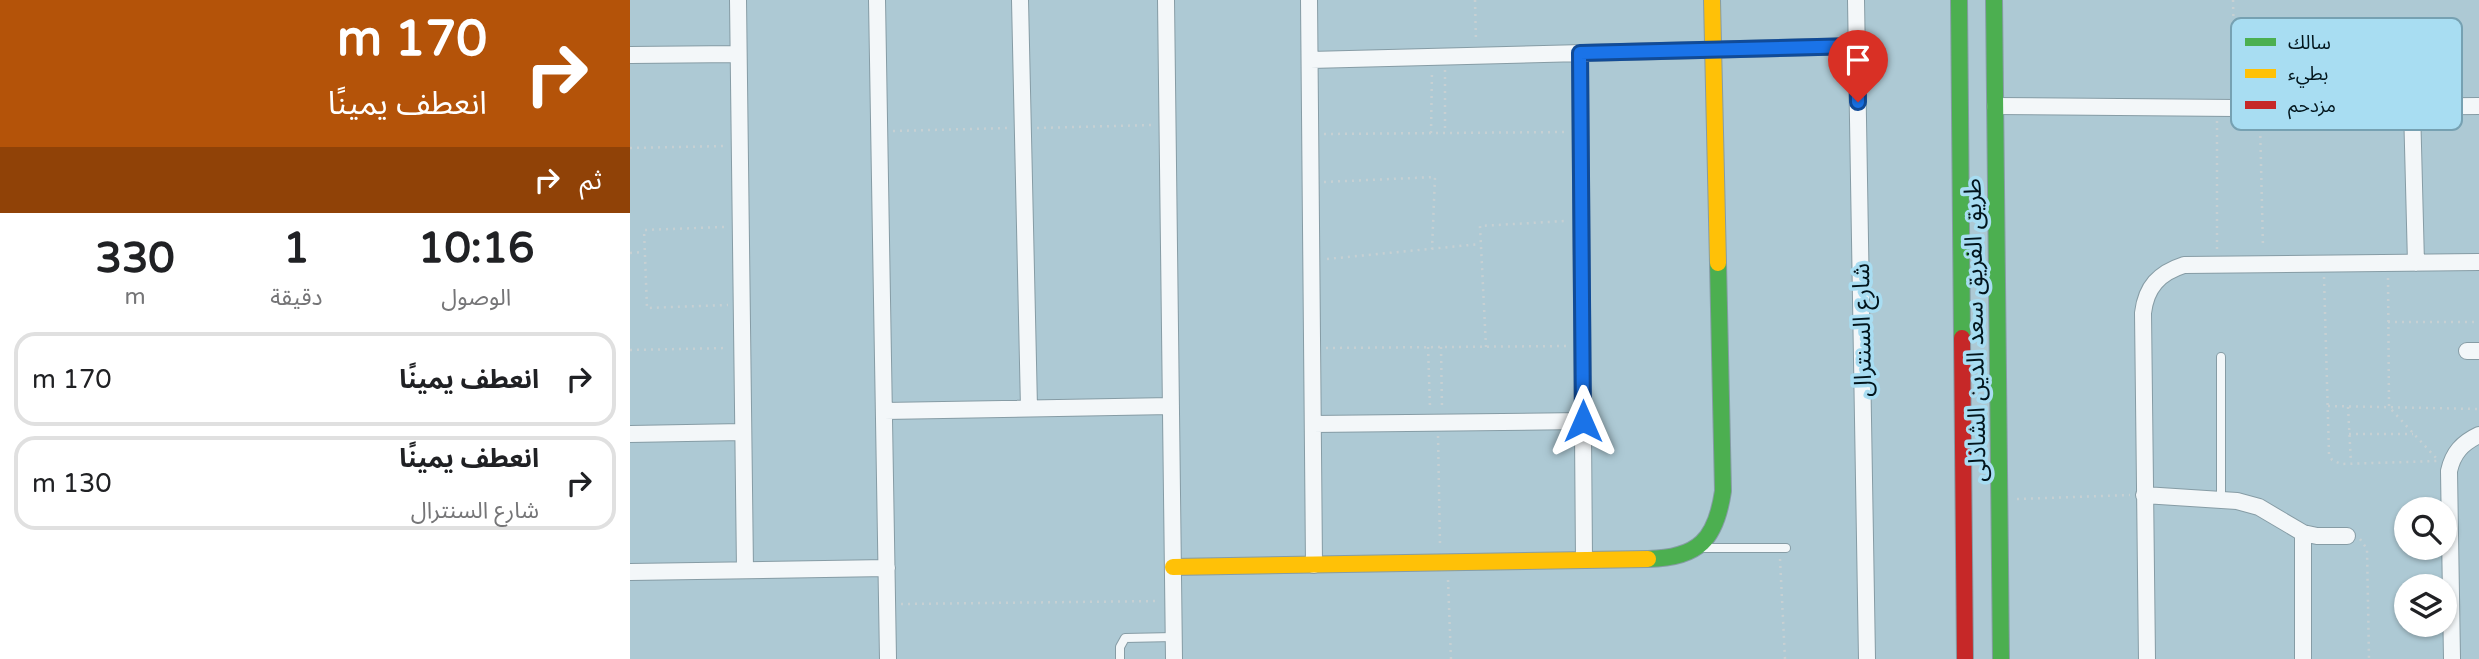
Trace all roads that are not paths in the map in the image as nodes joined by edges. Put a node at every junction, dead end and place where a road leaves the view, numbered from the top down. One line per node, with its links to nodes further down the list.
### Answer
1 (737, 0): 13 (street)
2 (877, 0): 26 (street)
3 (1020, 0): 25 (street)
4 (1166, 0): 24 (street)
5 (1309, 0): 15 (street)
6 (1712, 0): 11 (street)
7 (1856, 0): 10 (street, شارع السنترال)
8 (1959, 0): 22 (street, طريق الفريق سعد الدين الشاذلى)
9 (1994, 0): 16 (street, طريق الفريق سعد الدين الشاذلى)
10 (1857, 46): 11 (street); 50 (street, شارع السنترال)
11 (1713, 50): 12 (street); 38 (street)
12 (1580, 53): 15 (street); 27 (street)
13 (738, 54): 14 (street); 29 (street)
14 (630, 55)
15 (1310, 60): 28 (street)
16 (1995, 106): 17 (street); 23 (street, طريق الفريق سعد الدين الشاذلى)
17 (2231, 108)
18 (2413, 130): 19 (street)
19 (2416, 262): 20 (street); 34 (street)
20 (2479, 262)
21 (2221, 357): 35 (lane)
22 (1962, 399): 23 (street); 32 (street, طريق الفريق سعد الدين الشاذلى)
23 (1999, 402): 33 (street, طريق الفريق سعد الدين الشاذلى)
24 (1171, 406): 25 (street); 42 (street)
25 (1029, 408): 26 (street)
26 (884, 411): 43 (street)
27 (1583, 421): 28 (street); 40 (street)
28 (1313, 424): 41 (street)
29 (743, 432): 30 (street); 44 (street)
30 (630, 434)
31 (2479, 435): 55 (street)
32 (1963, 464): 33 (street); 51 (street, طريق الفريق سعد الدين الشاذلى)
33 (2000, 471): 52 (street, طريق الفريق سعد الدين الشاذلى)
34 (2144, 495): 35 (street); 53 (street)
35 (2221, 499): 36 (street)
36 (2303, 533): 37 (street); 54 (street)
37 (2347, 536)
38 (1698, 548): 39 (lane); 40 (street)
39 (1783, 548)
40 (1584, 560): 41 (street)
41 (1314, 565): 42 (street)
42 (1173, 567): 46 (street)
43 (887, 568): 44 (street); 47 (street)
44 (745, 570): 45 (street)
45 (630, 572)
46 (1174, 637): 48 (lane); 49 (street)
47 (888, 659)
48 (1120, 659)
49 (1174, 659)
50 (1867, 659)
51 (1965, 659)
52 (2001, 659)
53 (2147, 659)
54 (2303, 659)
55 (2452, 659)

